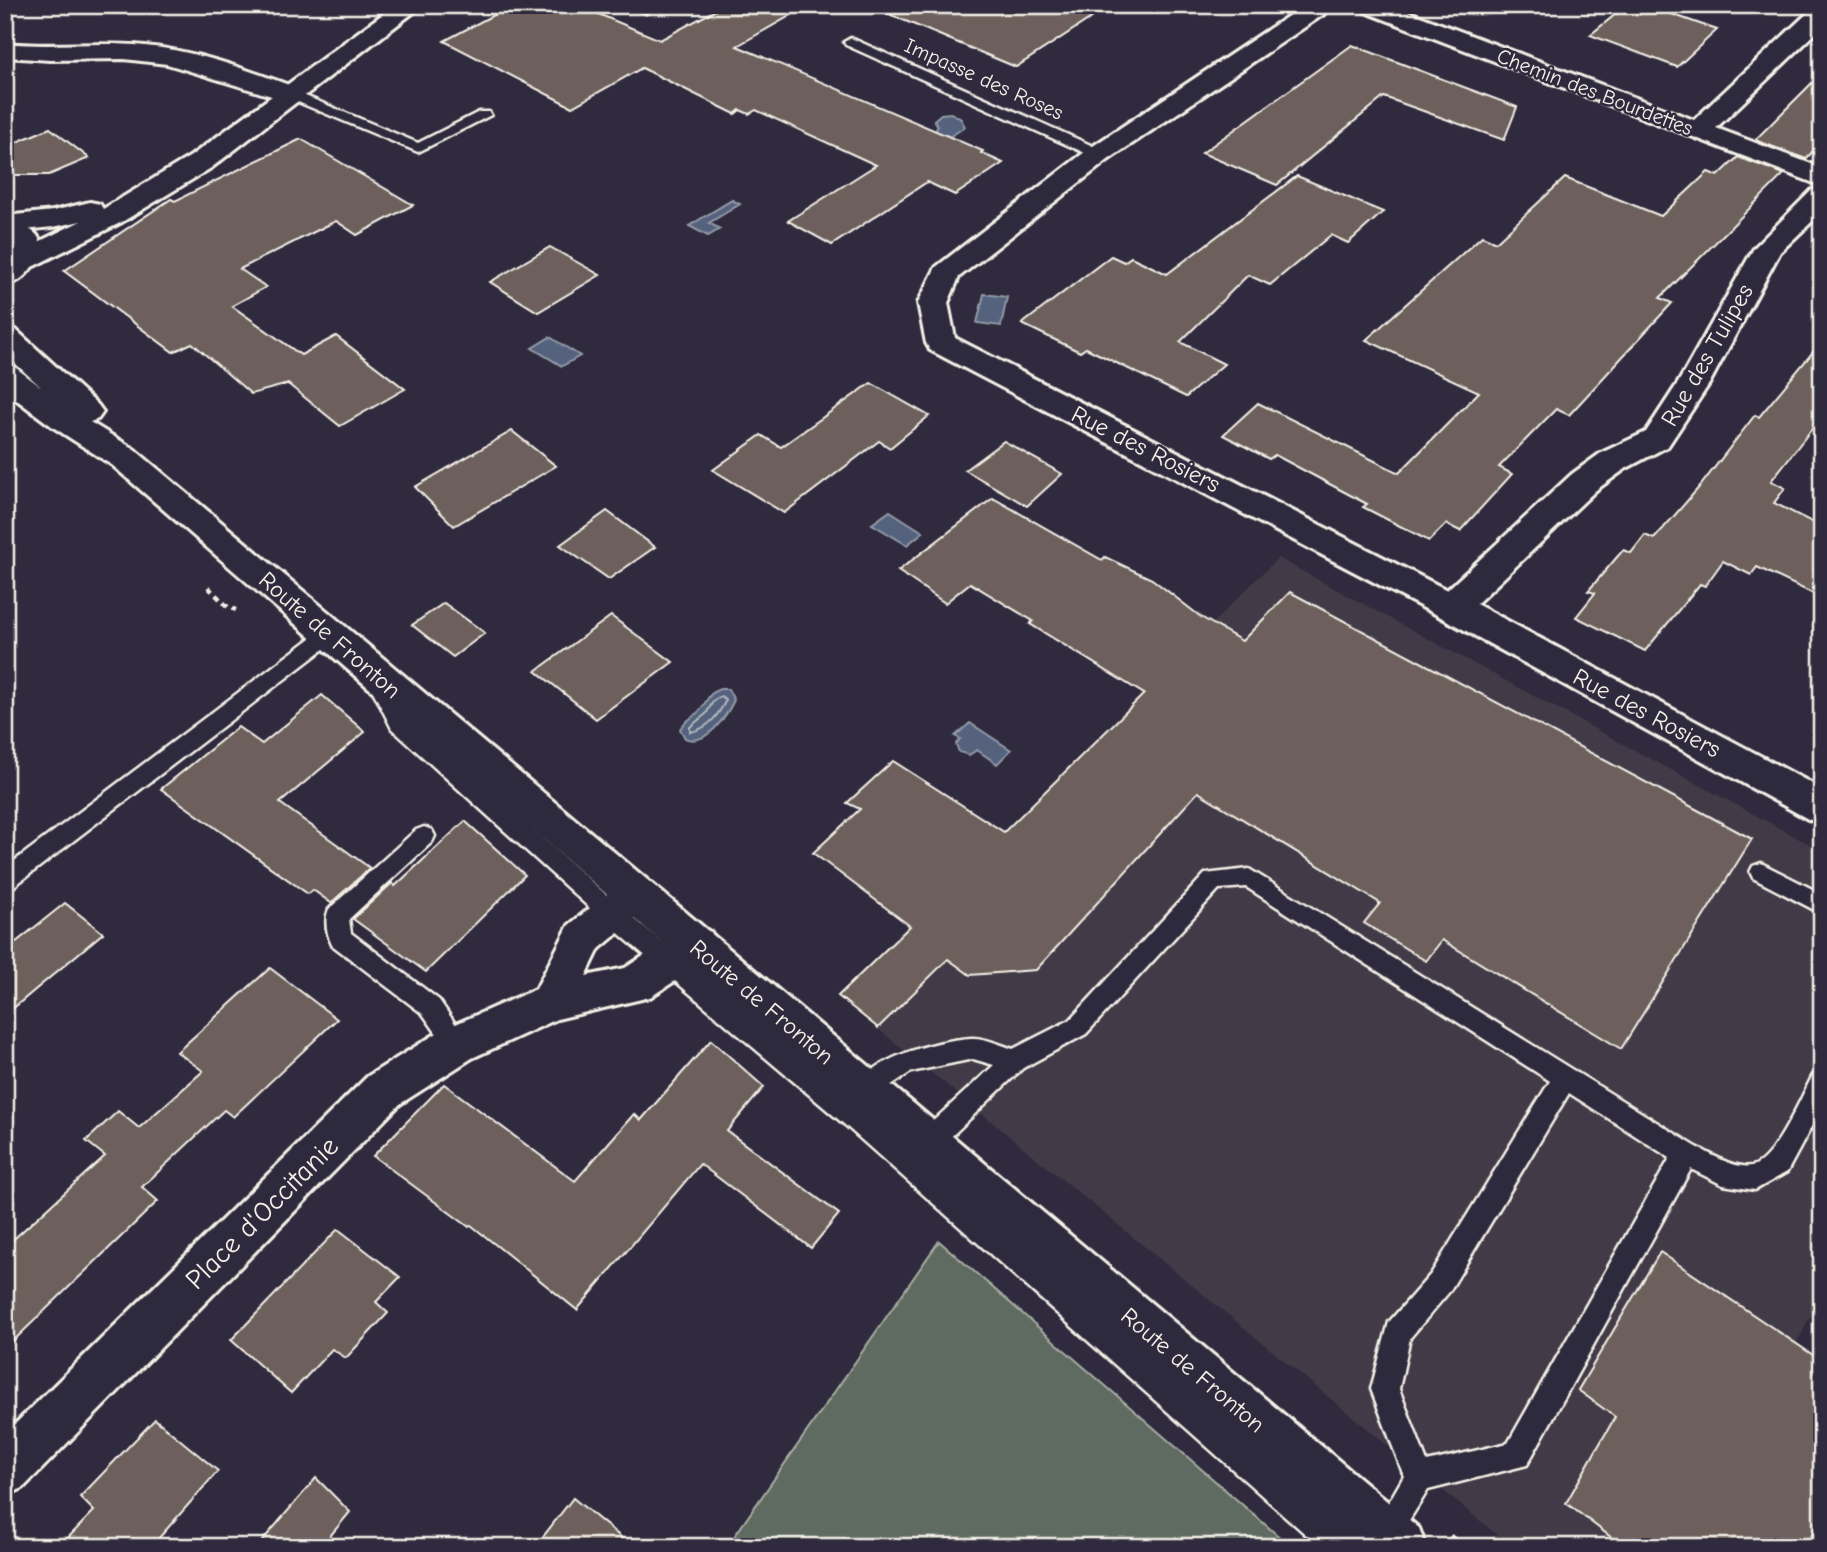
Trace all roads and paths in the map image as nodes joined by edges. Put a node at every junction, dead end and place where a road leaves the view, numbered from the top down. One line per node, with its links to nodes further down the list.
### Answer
1 (411, 5): 7 (street)
2 (1322, 5): 10 (street, Rue des Rosiers)
3 (1368, 5): 9 (street, Chemin des Bourdettes)
4 (1822, 13): 9 (street)
5 (851, 42): 10 (lane, Impasse des Roses)
6 (5, 50): 7 (street)
7 (291, 94): 8 (lane); 11 (street)
8 (484, 115)
9 (1698, 131): 12 (street, Chemin des Bourdettes)
10 (1099, 154): 19 (street, Rue des Rosiers)
11 (201, 162): 14 (street); 15 (street)
12 (1822, 178)
13 (1822, 196): 19 (street, Rue des Tulipes)
14 (5, 226): 15 (street)
15 (15, 269)
16 (5, 337): 18 (street)
17 (8, 383): 18 (street)
18 (123, 457): 20 (street, Route de Fronton)
19 (1451, 607): 21 (street, Rue des Rosiers)
20 (330, 634): 24 (lane); 25 (street, Route de Fronton)
21 (1822, 808)
22 (424, 836): 29 (lane)
23 (1761, 872): 26 (lane)
24 (5, 881)
25 (623, 904): 27 (street, Route de Fronton); 28 (street)
26 (1822, 905)
27 (683, 954): 28 (street, Place d'Occitanie); 33 (street, Route de Fronton); 39 (lane)
28 (551, 1002): 29 (street, Place d'Occitanie)
29 (457, 1044): 36 (street, Place d'Occitanie)
30 (1015, 1060): 31 (lane); 33 (lane); 34 (lane)
31 (1566, 1077): 35 (lane); 37 (lane)
32 (1822, 1083): 35 (lane)
33 (867, 1090): 34 (street, Route de Fronton)
34 (928, 1143): 38 (street, Route de Fronton)
35 (1686, 1154): 37 (lane)
36 (5, 1470)
37 (1419, 1478): 38 (lane)
38 (1392, 1540)
39 (1342, 1547)

